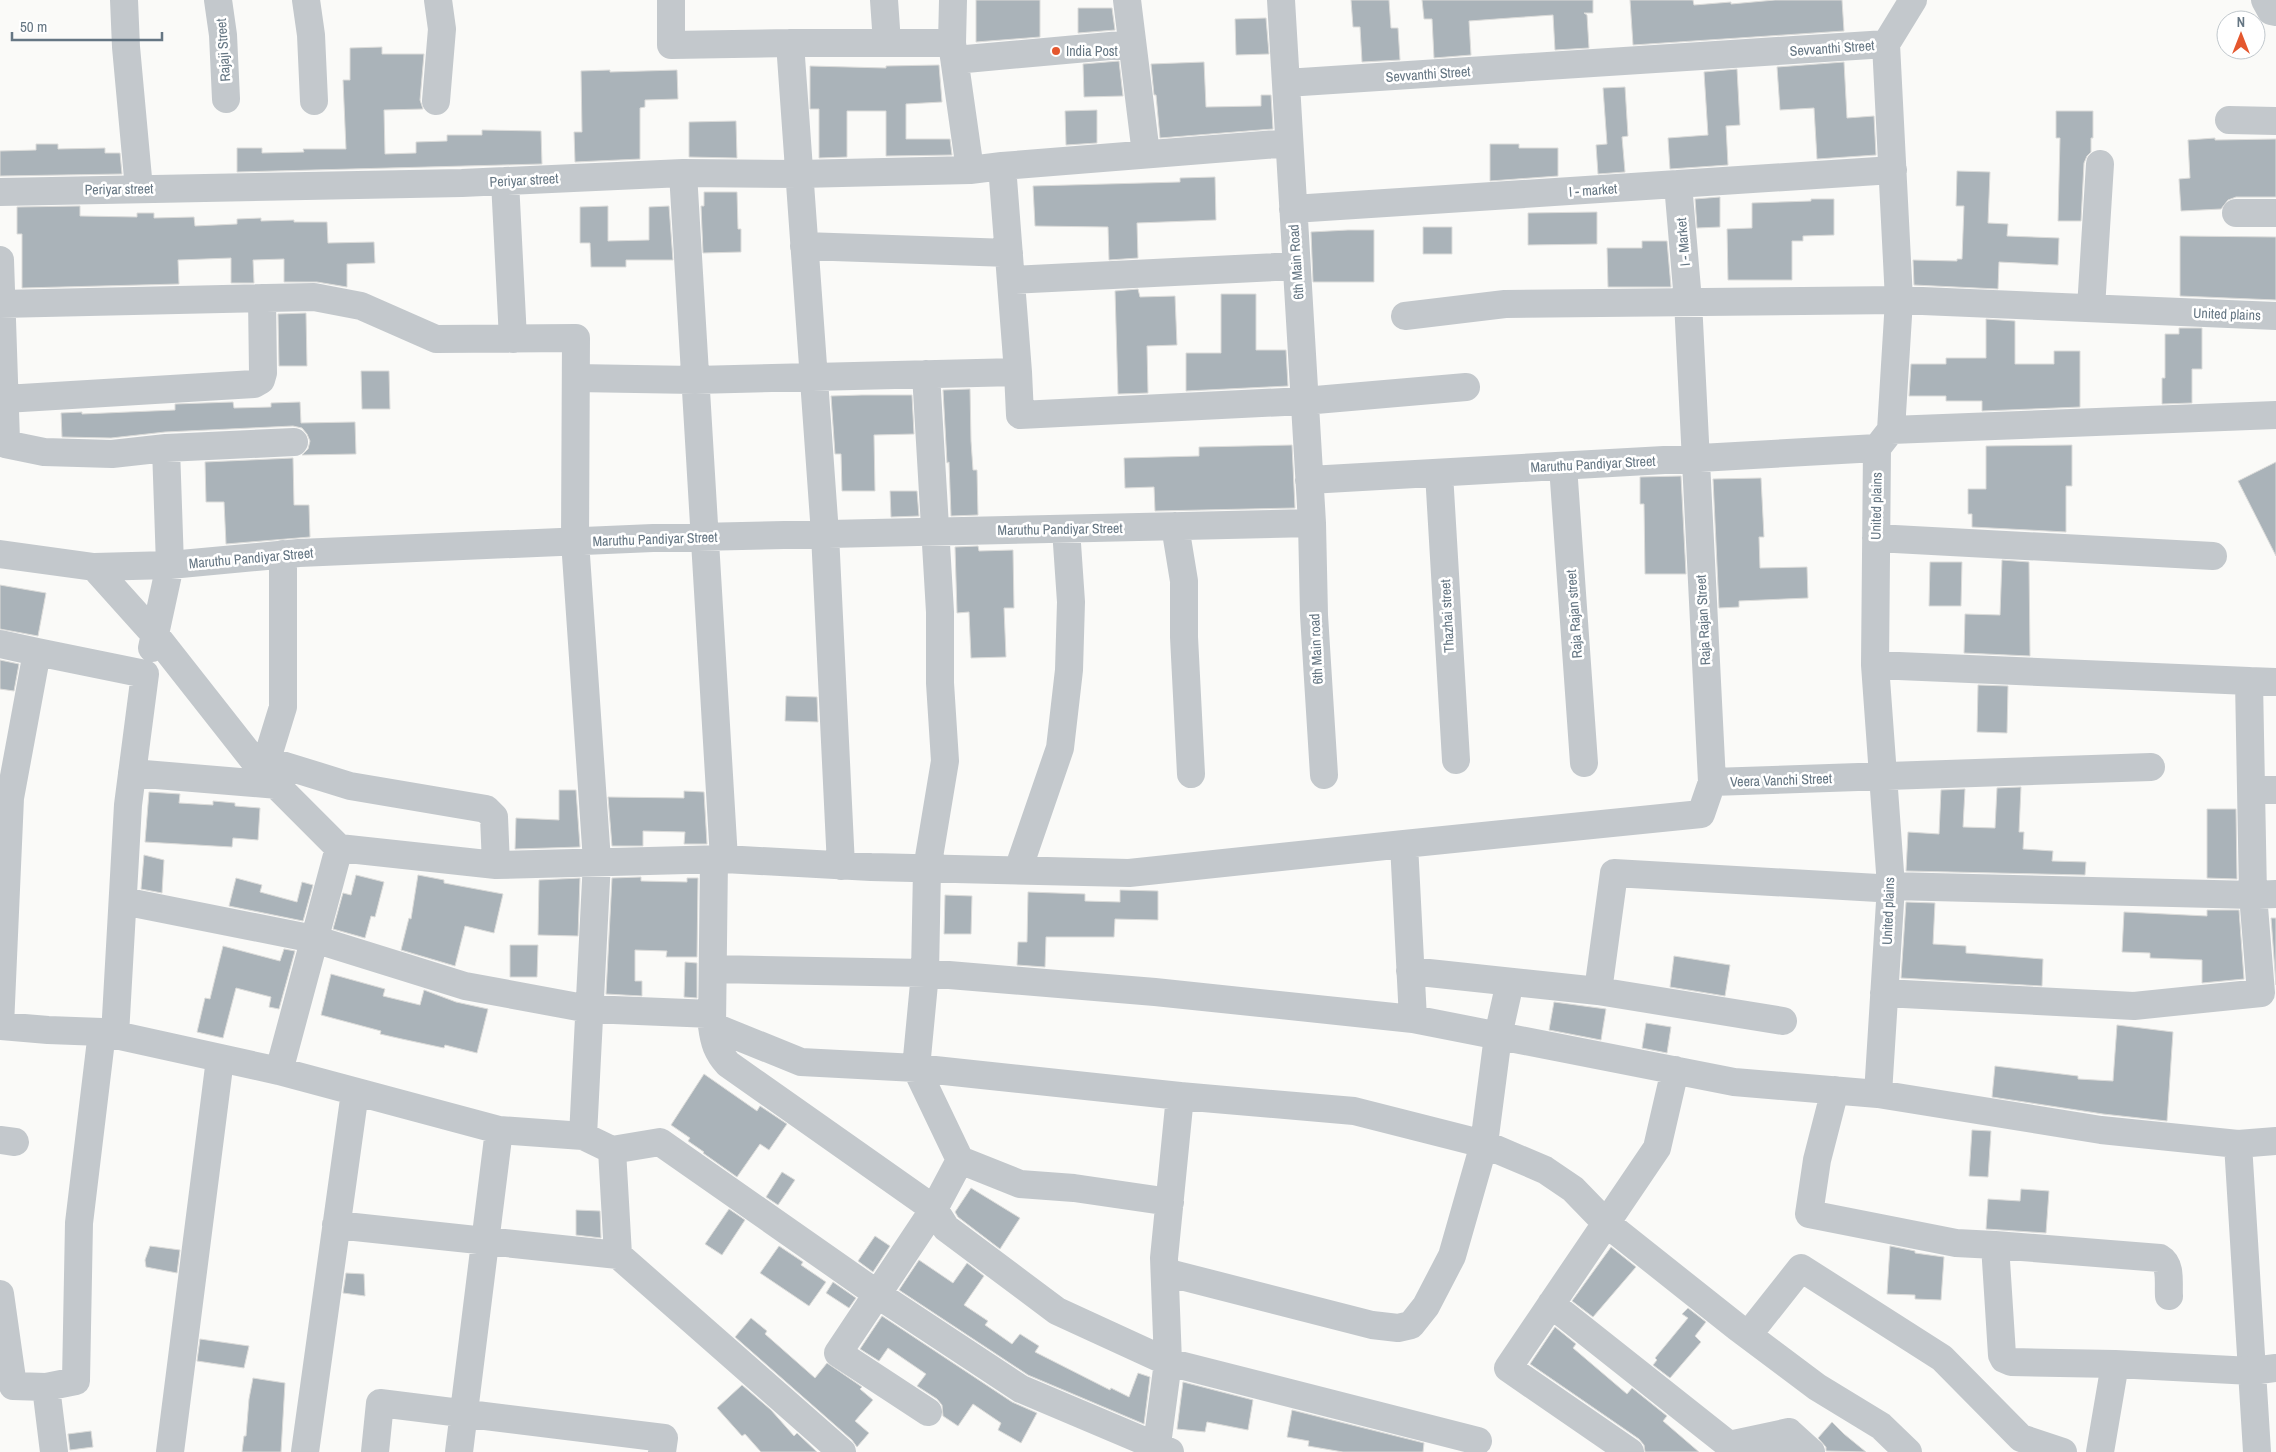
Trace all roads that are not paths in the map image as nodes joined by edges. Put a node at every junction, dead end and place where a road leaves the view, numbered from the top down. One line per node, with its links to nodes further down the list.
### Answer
1 (124, 0): 34 (street)
2 (218, 0): 19 (street, Rajaji Street)
3 (306, 0): 20 (street)
4 (438, 0): 21 (street)
5 (671, 0): 13 (street)
6 (884, 0): 14 (street)
7 (953, 0): 17 (street)
8 (1126, 0): 15 (street)
9 (1281, 0): 18 (street, 6th Main Road)
10 (1913, 0): 16 (street)
11 (2265, 0): 12 (street)
12 (2276, 12)
13 (790, 43): 14 (street); 31 (street)
14 (887, 43): 17 (street)
15 (1132, 44): 17 (street); 25 (street)
16 (1886, 44): 18 (street, Sevvanthi Street); 29 (street, Sevvanthi Street)
17 (953, 51): 28 (street)
18 (1286, 83): 24 (street, 6th Main Road)
19 (226, 99)
20 (314, 100)
21 (436, 101)
22 (2229, 120): 23 (street)
23 (2276, 121)
24 (1289, 143): 25 (street, Periyar street); 36 (street, 6th Main Road)
25 (1146, 154): 27 (street, Periyar street)
26 (2100, 164): 48 (street)
27 (1002, 166): 28 (street, Periyar street); 40 (street)
28 (970, 170): 31 (street, Periyar street)
29 (1893, 170): 33 (street, I - market); 46 (street, Sevvanthi Street)
30 (683, 173): 31 (street, Periyar street); 32 (street, Periyar street); 56 (street)
31 (799, 174): 39 (street)
32 (505, 181): 34 (street, Periyar street); 51 (street)
33 (1678, 184): 36 (street, I - market); 45 (street, I - Market)
34 (139, 189): 35 (street, Periyar street)
35 (0, 192)
36 (1293, 209): 42 (street, 6th Main Road)
37 (2236, 213): 38 (street)
38 (2276, 213)
39 (804, 246): 40 (street); 54 (street)
40 (1009, 253): 43 (street)
41 (0, 260): 47 (street)
42 (1296, 266): 43 (street); 59 (street, 6th Main Road)
43 (1011, 280): 52 (street)
44 (262, 298): 47 (street); 51 (street); 58 (street)
45 (1688, 300): 46 (street); 49 (street); 65 (street, I - Market)
46 (1900, 300): 48 (street, United plains); 61 (street, United plains)
47 (1, 304): 58 (street)
48 (2091, 308): 50 (street, United plains)
49 (1405, 316)
50 (2276, 316)
51 (513, 339): 55 (street)
52 (1018, 372): 53 (street); 59 (street)
53 (926, 374): 54 (street); 72 (street)
54 (813, 377): 56 (street); 73 (street)
55 (576, 378): 56 (street); 76 (street)
56 (695, 380): 74 (street)
57 (1466, 387): 59 (street)
58 (5, 399): 63 (street)
59 (1304, 401): 68 (street, 6th Main Road)
60 (2276, 415): 61 (street, Maruthu Pandiyar Street)
61 (1884, 439): 65 (street, Maruthu Pandiyar Street); 75 (street, United plains)
62 (294, 442): 64 (street)
63 (3, 446): 64 (street)
64 (166, 448): 80 (street)
65 (1695, 458): 66 (street, Maruthu Pandiyar Street); 97 (street, Raja Rajan Street)
66 (1563, 466): 67 (street, Maruthu Pandiyar Street); 90 (street, Raja Rajan street)
67 (1439, 473): 68 (street, Maruthu Pandiyar Street); 89 (street, Thazhai street)
68 (1309, 480): 69 (street, 6th Main Road)
69 (1312, 523): 70 (street, Maruthu Pandiyar Street); 95 (street, 6th Main road)
70 (1175, 526): 71 (street, Maruthu Pandiyar Street); 94 (street)
71 (1066, 529): 72 (street, Maruthu Pandiyar Street); 107 (street)
72 (936, 532): 73 (street, Maruthu Pandiyar Street); 106 (street)
73 (825, 534): 74 (street, Maruthu Pandiyar Street); 105 (street)
74 (704, 537): 76 (street, Maruthu Pandiyar Street); 102 (street)
75 (1876, 538): 79 (street); 85 (street, United plains)
76 (575, 541): 78 (street, Maruthu Pandiyar Street); 103 (street)
77 (0, 554): 81 (street, Maruthu Pandiyar Street)
78 (284, 554): 80 (street, Maruthu Pandiyar Street); 92 (street)
79 (2213, 556)
80 (170, 565): 81 (street, Maruthu Pandiyar Street); 82 (street)
81 (94, 567): 82 (street)
82 (156, 636): 86 (street); 92 (street)
83 (0, 644): 84 (street)
84 (37, 652): 86 (street); 99 (street)
85 (1874, 665): 87 (street); 96 (street, United plains)
86 (145, 674): 93 (street)
87 (2249, 682): 88 (street); 98 (street)
88 (2276, 682)
89 (1456, 760)
90 (1584, 763)
91 (2151, 768): 96 (street, Veera Vanchi Street)
92 (269, 772): 93 (street); 101 (street); 104 (street)
93 (132, 773): 110 (street)
94 (1191, 774)
95 (1324, 775)
96 (1883, 777): 97 (street, Veera Vanchi Street); 108 (street, United plains)
97 (1712, 782): 100 (street, Veera Vanchi Street)
98 (2263, 790): 109 (street)
99 (5, 798): 123 (street)
100 (1404, 844): 107 (street); 113 (street)
101 (339, 848): 104 (street); 111 (street)
102 (719, 859): 103 (street); 105 (street); 112 (street)
103 (597, 861): 104 (street); 119 (street)
104 (496, 865)
105 (841, 866): 106 (street)
106 (927, 869): 107 (street); 114 (street)
107 (1018, 870)
108 (1891, 886): 109 (street); 116 (street); 117 (street, United plains)
109 (2264, 894): 118 (street)
110 (123, 901): 111 (street); 124 (street)
111 (314, 939): 119 (street); 129 (street)
112 (713, 970): 114 (street); 121 (street)
113 (1410, 971): 115 (street); 120 (street)
114 (925, 973): 120 (street); 127 (street)
115 (1510, 982): 116 (street); 125 (street)
116 (1598, 991): 122 (street)
117 (1884, 993): 118 (street); 132 (street, United plains)
118 (2269, 993)
119 (589, 1008): 121 (street); 135 (street)
120 (1413, 1019): 125 (street)
121 (712, 1020): 127 (street); 142 (street)
122 (1783, 1021)
123 (0, 1026): 124 (street)
124 (108, 1033): 126 (street); 158 (street)
125 (1498, 1036): 128 (street); 137 (street)
126 (220, 1059): 129 (street); 166 (street)
127 (916, 1068): 133 (street); 140 (street)
128 (1675, 1070): 130 (street); 143 (street)
129 (279, 1071): 131 (street)
130 (1834, 1090): 132 (street); 146 (street)
131 (355, 1092): 134 (street); 144 (street)
132 (1878, 1094): 138 (street)
133 (1180, 1096): 137 (street); 141 (street)
134 (498, 1130): 135 (street); 145 (street)
135 (584, 1136): 139 (street)
136 (2276, 1141): 138 (street)
137 (1484, 1144): 143 (street); 148 (street)
138 (2238, 1144): 156 (street)
139 (612, 1150): 147 (street); 150 (street)
140 (960, 1160): 141 (street); 142 (street)
141 (1170, 1202): 148 (street)
142 (934, 1209): 150 (street); 154 (street)
143 (1606, 1224): 152 (street); 153 (street)
144 (336, 1225): 145 (street); 167 (street)
145 (485, 1239): 147 (street); 159 (street)
146 (1995, 1245): 151 (street); 155 (street)
147 (618, 1254): 171 (street)
148 (1165, 1272): 154 (street)
149 (0, 1294): 157 (street)
150 (877, 1294): 160 (street); 164 (street)
151 (2169, 1296)
152 (1551, 1304): 162 (street); 172 (street)
153 (1748, 1335): 163 (street); 174 (street)
154 (1168, 1362): 161 (street); 164 (street)
155 (2115, 1364): 156 (street); 176 (street)
156 (2264, 1369): 177 (street)
157 (6, 1386): 158 (street)
158 (46, 1388): 165 (street)
159 (464, 1412): 168 (street); 169 (street); 170 (street)
160 (928, 1412)
161 (1478, 1441)
162 (1781, 1442): 173 (street)
163 (2016, 1445): 175 (street)
164 (1161, 1450)
165 (54, 1452)
166 (170, 1452)
167 (305, 1452)
168 (375, 1452)
169 (459, 1452)
170 (662, 1452)
171 (842, 1452)
172 (1630, 1452)
173 (1811, 1452)
174 (1908, 1452)
175 (2063, 1452)
176 (2100, 1452)
177 (2257, 1452)

